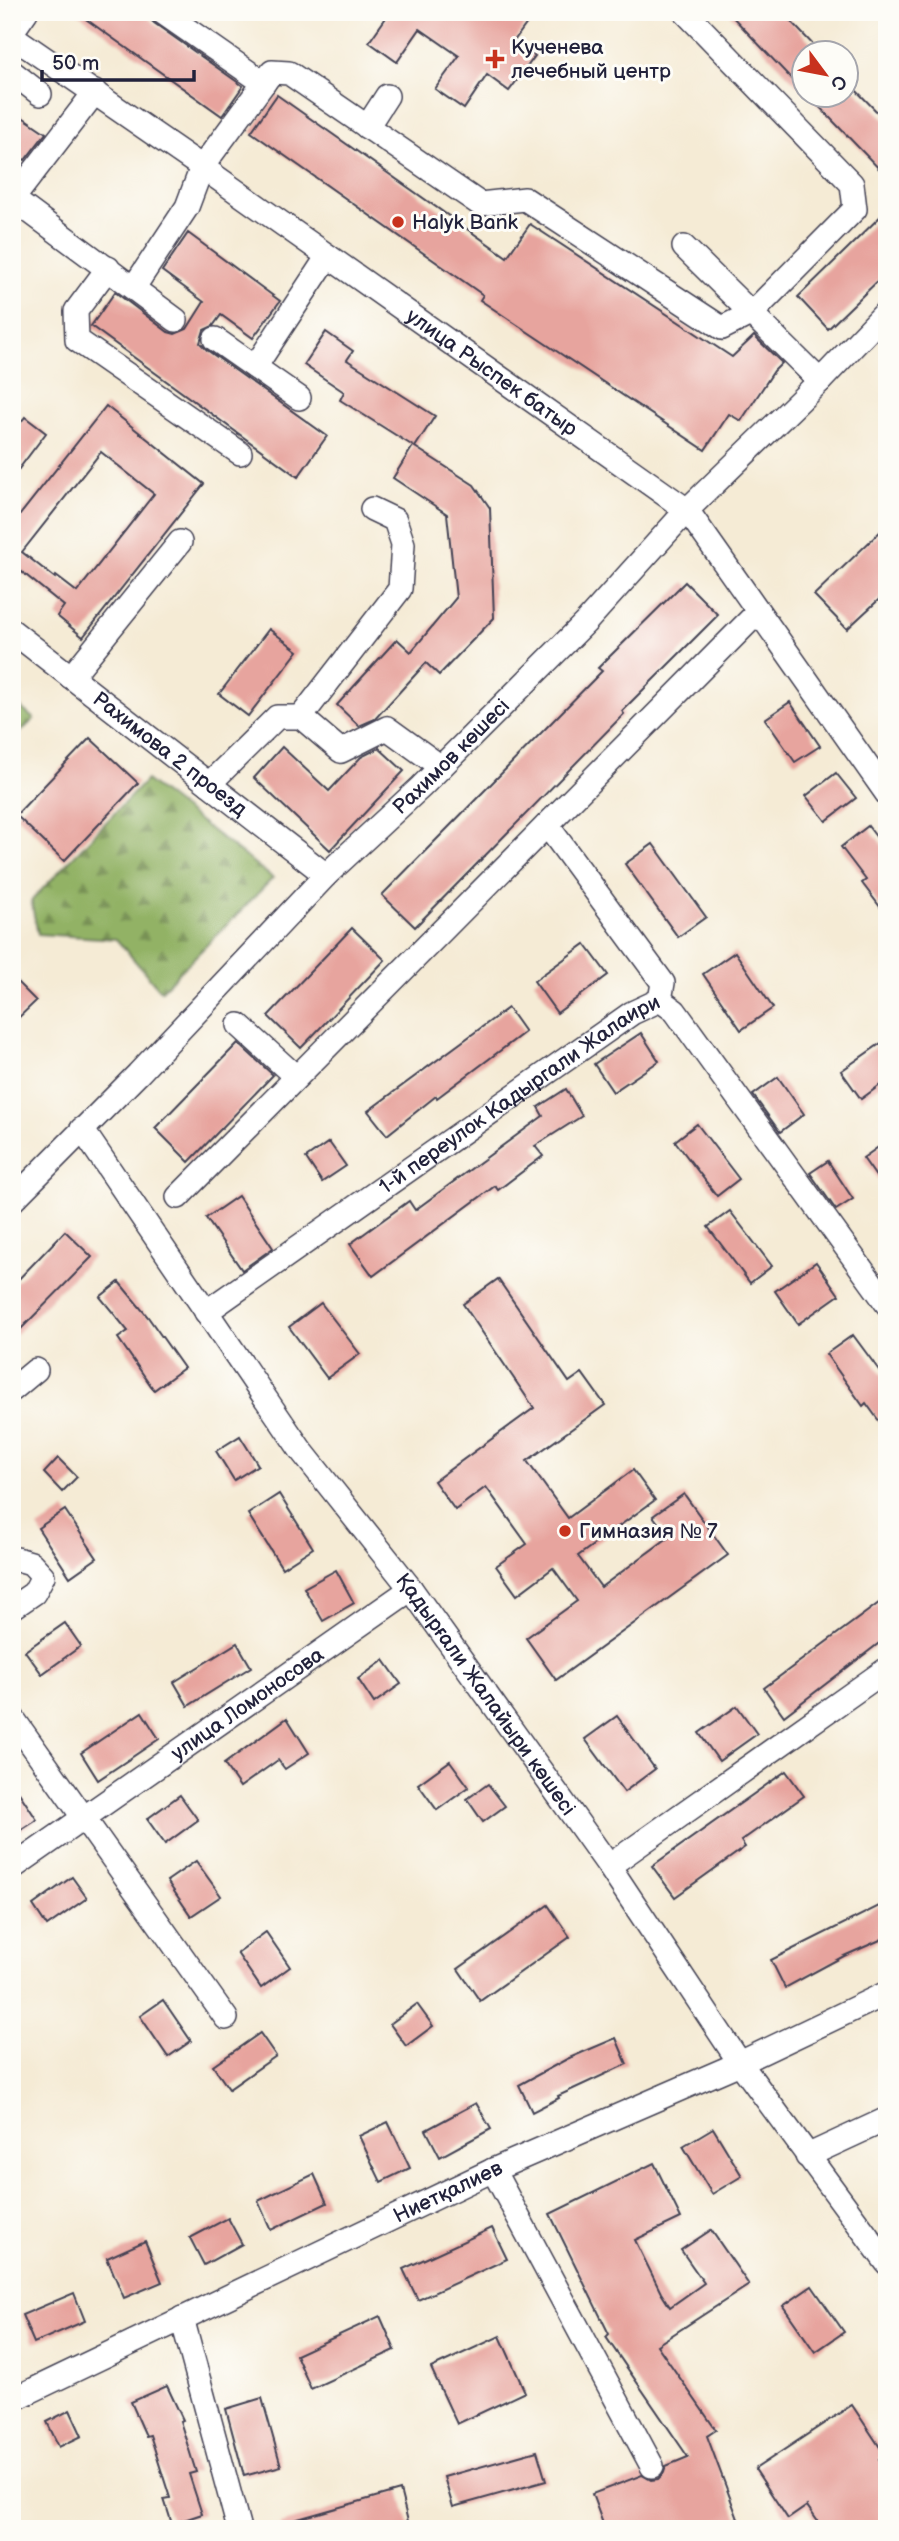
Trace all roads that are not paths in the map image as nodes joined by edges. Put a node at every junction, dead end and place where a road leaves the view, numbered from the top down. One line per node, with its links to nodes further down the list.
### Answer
1 (26, 12): 4 (street)
2 (162, 12): 6 (street)
3 (685, 12): 18 (street)
4 (12, 34): 7 (street, улица Рыспек батыр)
5 (12, 72): 8 (street)
6 (264, 83): 10 (street); 11 (street)
7 (95, 92): 11 (street, улица Рыспек батыр); 12 (street)
8 (40, 94)
9 (387, 96): 10 (street)
10 (367, 127): 18 (street)
11 (202, 167): 14 (street, улица Рыспек батыр); 16 (street)
12 (12, 200): 15 (street)
13 (684, 247): 18 (street)
14 (328, 256): 21 (street); 26 (street, улица Рыспек батыр)
15 (108, 268): 16 (street); 24 (street)
16 (134, 288): 19 (street)
17 (887, 311): 22 (street, Рахимов көшесі)
18 (752, 313): 22 (street)
19 (176, 320)
20 (215, 339): 21 (street)
21 (255, 367): 23 (street)
22 (820, 381): 26 (street, Рахимов көшесі)
23 (299, 398)
24 (240, 453)
25 (372, 509): 31 (street)
26 (687, 510): 28 (street, улица Рыспек батыр); 32 (street, Рахимов көшесі)
27 (180, 542): 30 (street)
28 (758, 612): 34 (street, улица Рыспек батыр); 35 (street)
29 (12, 631): 30 (street, Рахимова 2 проезд)
30 (71, 677): 33 (street, Рахимова 2 проезд)
31 (300, 717): 32 (street); 33 (street)
32 (441, 767): 36 (street, Рахимов көшесі)
33 (209, 784): 36 (street, Рахимова 2 проезд)
34 (887, 794)
35 (547, 825): 37 (street); 39 (street)
36 (326, 875): 40 (street, Рахимов көшесі)
37 (660, 1000): 43 (street, 1-й переулок Кадыргали Жалаири); 44 (street, 1-й переулок Кадыргали Жалаири)
38 (239, 1026): 39 (street)
39 (296, 1077): 41 (street)
40 (82, 1129): 42 (street, Рахимов көшесі); 44 (street, Қадырғали Жалайыри көшесі)
41 (178, 1197)
42 (12, 1200)
43 (886, 1303)
44 (206, 1312): 48 (street, Қадырғали Жалайыри көшесі)
45 (36, 1370): 46 (street)
46 (13, 1387)
47 (12, 1562): 49 (street)
48 (411, 1589): 52 (street, улица Ломоносова); 53 (street, Қадырғали Жалайыри көшесі)
49 (12, 1608)
50 (887, 1670): 53 (street)
51 (12, 1717): 52 (street)
52 (84, 1818): 54 (street, улица Ломоносова); 56 (street)
53 (609, 1866): 57 (street, Қадырғали Жалайыри көшесі)
54 (12, 1868)
55 (887, 1993): 57 (street, Ниетқалиев)
56 (226, 2018)
57 (740, 2063): 59 (street, Қадырғали Жалайыри көшесі); 60 (street, Ниетқалиев)
58 (887, 2119): 59 (street)
59 (807, 2156): 61 (street, Қадырғали Жалайыри көшесі)
60 (493, 2170): 62 (street, Ниетқалиев); 64 (street)
61 (887, 2263)
62 (182, 2318): 63 (street, Ниетқалиев); 65 (street)
63 (12, 2400)
64 (652, 2466)
65 (239, 2529)

